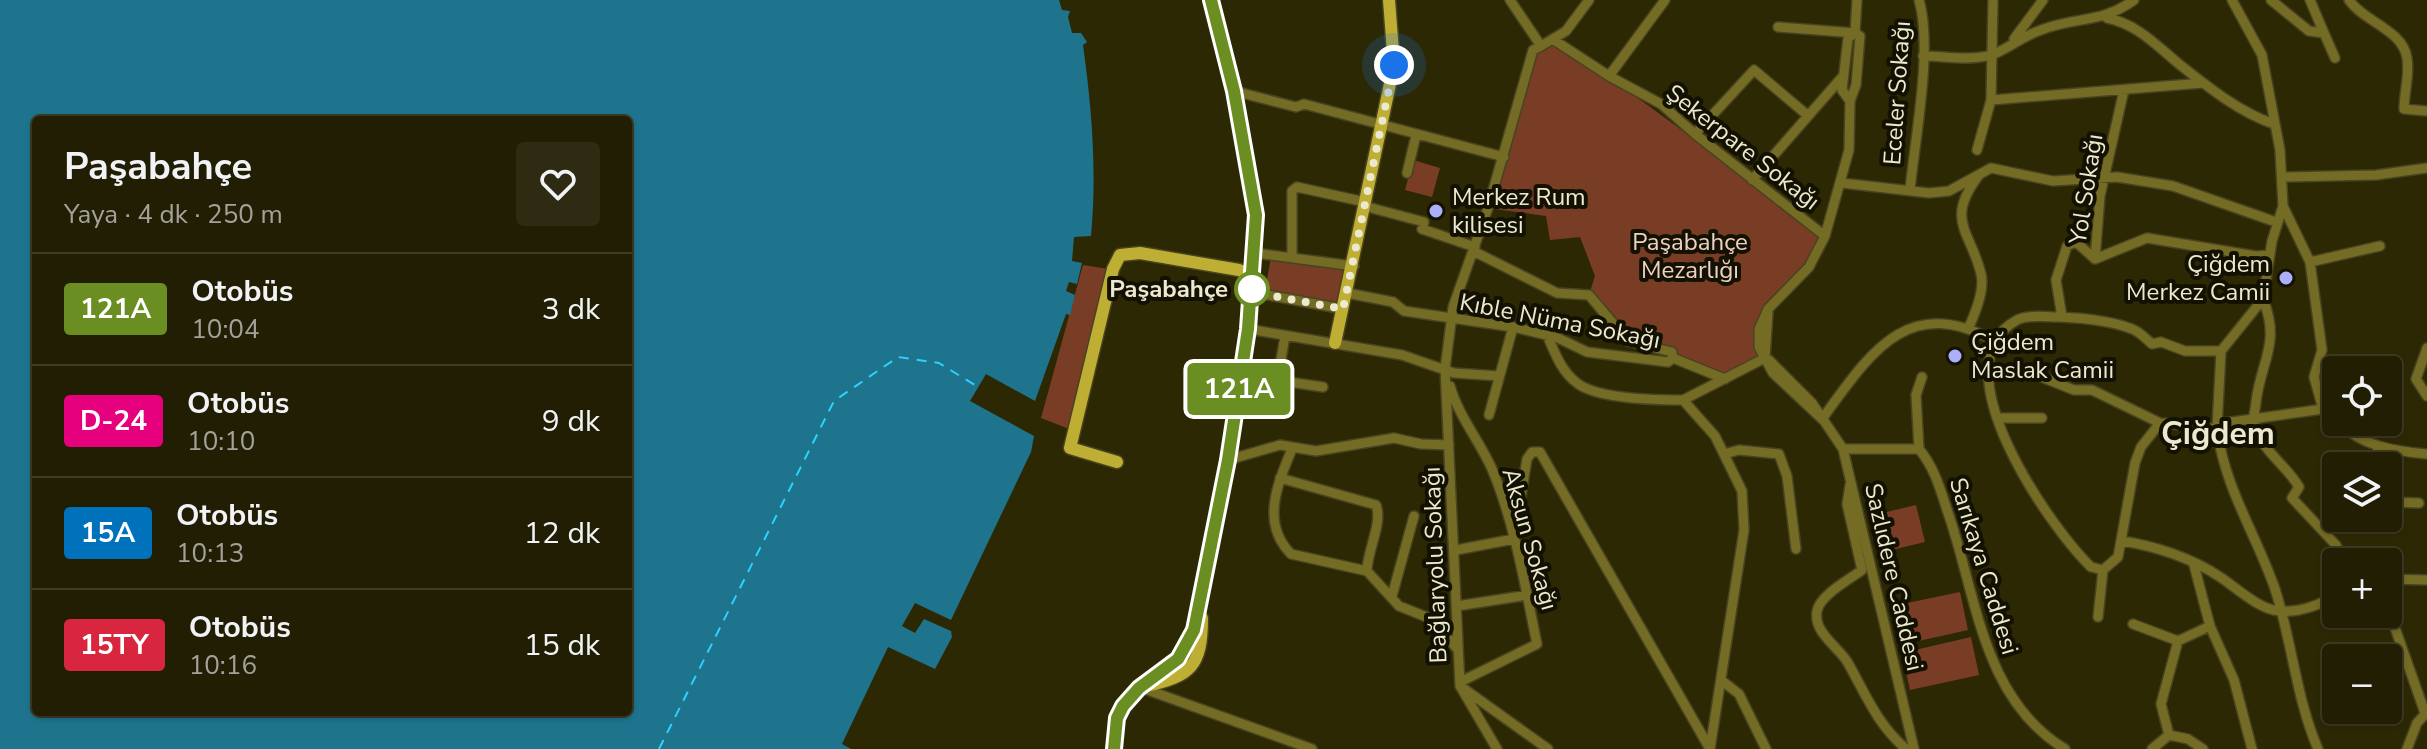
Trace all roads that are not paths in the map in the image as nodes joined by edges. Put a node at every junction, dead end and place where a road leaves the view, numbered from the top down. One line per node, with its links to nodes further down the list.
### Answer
1 (1211, 0): 29 (main road)
2 (1389, 0): 35 (main road)
3 (1510, 0): 21 (street)
4 (1589, 0): 19 (street)
5 (1665, 0): 26 (street)
6 (1857, 0): 17 (street)
7 (1919, 0): 23 (street, Eceler Sokağı)
8 (1993, 0): 22 (street)
9 (2043, 0): 20 (street)
10 (2134, 0): 15 (street)
11 (2232, 0): 34 (street)
12 (2271, 0): 18 (street)
13 (2310, 0): 18 (street)
14 (2349, 0): 32 (street)
15 (2106, 18): 20 (street); 27 (street)
16 (1778, 27): 17 (street)
17 (1855, 33): 25 (street); 31 (street)
18 (2324, 33): 24 (street)
19 (1554, 40): 21 (street); 26 (street, Şekerpare Sokağı)
20 (2012, 41): 22 (street)
21 (1541, 46): 39 (street)
22 (1994, 54): 23 (street); 30 (street)
23 (1923, 56): 47 (street, Eceler Sokağı)
24 (2335, 58)
25 (1844, 75): 31 (street); 33 (street)
26 (1609, 76): 36 (street, Şekerpare Sokağı)
27 (2203, 83): 28 (street); 34 (street)
28 (2124, 90): 30 (street); 43 (street, Yol Sokağı)
29 (1234, 91): 35 (street); 54 (main road)
30 (1991, 100): 38 (street)
31 (1850, 101): 46 (street)
32 (2427, 111)
33 (1806, 114): 36 (street); 45 (street)
34 (2274, 124): 44 (street)
35 (1380, 126): 37 (street); 48 (main road)
36 (1695, 134): 45 (street, Şekerpare Sokağı)
37 (1416, 135): 39 (street); 42 (street)
38 (1977, 150)
39 (1504, 157): 53 (street)
40 (2427, 168): 44 (street)
41 (1982, 171): 43 (street); 47 (street); 69 (street)
42 (1407, 173)
43 (2106, 177): 50 (street); 57 (street, Yol Sokağı)
44 (2283, 177): 49 (street)
45 (1752, 180): 51 (street, Şekerpare Sokağı)
46 (1842, 183): 47 (street); 51 (street)
47 (1910, 190)
48 (1364, 204): 53 (street); 56 (street); 59 (main road)
49 (2283, 206): 50 (street); 58 (street)
50 (2276, 222): 55 (street)
51 (1825, 236): 77 (street)
52 (2380, 246): 58 (street)
53 (1474, 249): 66 (street); 76 (street)
54 (1255, 253): 56 (street); 60 (main road)
55 (2269, 255): 57 (street, Yol Sokağı); 63 (street)
56 (1292, 257): 59 (street)
57 (2095, 259): 65 (street)
58 (2310, 262): 86 (street)
59 (1354, 266): 62 (main road)
60 (1253, 276): 61 (main road); 105 (main road)
61 (1252, 292): 64 (street); 68 (main road)
62 (1347, 293): 64 (main road); 66 (street, Kıble Nüma Sokağı)
63 (2263, 299): 75 (street); 92 (street)
64 (1343, 309): 73 (main road)
65 (2062, 317): 72 (street); 75 (street)
66 (1451, 320): 67 (street, Kıble Nüma Sokağı); 78 (street)
67 (1513, 327): 70 (street, Kıble Nüma Sokağı); 79 (street)
68 (1248, 329): 71 (street); 104 (main road)
69 (1968, 329): 72 (street); 91 (street)
70 (1547, 335): 76 (street, Kıble Nüma Sokağı); 85 (street)
71 (1285, 336): 73 (street); 83 (street)
72 (1994, 341): 89 (street)
73 (1335, 343): 78 (street)
74 (2427, 348): 84 (street)
75 (2221, 351): 94 (street)
76 (1673, 358): 82 (street)
77 (1765, 358): 82 (street); 91 (street, Sazlıdere Caddesi)
78 (1445, 369): 79 (street); 96 (street, Bağlaryolu Sokağı); 111 (street, Aksun Sokağı)
79 (1499, 376): 88 (street)
80 (2026, 376): 93 (street)
81 (1922, 377): 100 (street)
82 (1725, 379): 85 (street)
83 (1323, 387)
84 (2427, 396)
85 (1683, 400): 102 (street)
86 (2322, 405)
87 (2322, 409): 92 (street)
88 (1489, 415)
89 (1997, 418): 90 (street); 117 (street)
90 (2042, 418)
91 (1822, 419): 99 (street, Sazlıdere Caddesi)
92 (2254, 420): 94 (street); 113 (street)
93 (2160, 423): 94 (street); 112 (street)
94 (2217, 426): 125 (street)
95 (2353, 436): 97 (street)
96 (1449, 445): 98 (street); 115 (street, Bağlaryolu Sokağı)
97 (2378, 446): 101 (street); 103 (street)
98 (1292, 449): 104 (street); 106 (street)
99 (1843, 449): 100 (street); 107 (street, Sazlıdere Caddesi)
100 (1919, 449): 146 (street, Sarıkaya Caddesi)
101 (2377, 452)
102 (1724, 454): 114 (street); 132 (street)
103 (2427, 454)
104 (1228, 460): 134 (main road)
105 (1117, 462)
106 (1280, 478): 118 (street); 118 (street)
107 (1851, 481): 144 (street); 145 (street, Sazlıdere Caddesi)
108 (2402, 502): 109 (street)
109 (2419, 503)
110 (1414, 516): 122 (street)
111 (1514, 539): 115 (street); 121 (street, Aksun Sokağı); 142 (street)
112 (2122, 541): 116 (street); 117 (street)
113 (2337, 548)
114 (1796, 549)
115 (1456, 550): 124 (street, Bağlaryolu Sokağı)
116 (2194, 565): 125 (street); 128 (street)
117 (2103, 570): 126 (street)
118 (1367, 571): 122 (street)
119 (2402, 579): 120 (street)
120 (2427, 580)
121 (1528, 595): 124 (street); 133 (street, Aksun Sokağı)
122 (1392, 596): 131 (street)
123 (2322, 603): 125 (street)
124 (1457, 606): 131 (street, Bağlaryolu Sokağı)
125 (2278, 611): 150 (street)
126 (2098, 617)
127 (2133, 624): 130 (street)
128 (2210, 626): 130 (street); 149 (street)
129 (2395, 628): 135 (street)
130 (2178, 641): 136 (street)
131 (1458, 650): 133 (street, Bağlaryolu Sokağı)
132 (1721, 680): 142 (street); 143 (street)
133 (1460, 684): 140 (street, Bağlaryolu Sokağı); 141 (street)
134 (1139, 688): 137 (street); 138 (main road)
135 (2424, 718): 151 (street)
136 (2169, 735): 147 (street); 148 (street)
137 (1284, 744): 139 (street)
138 (1114, 749)
139 (1312, 749)
140 (1497, 749)
141 (1548, 749)
142 (1710, 749)
143 (1766, 749)
144 (1906, 749)
145 (1914, 749)
146 (2065, 749)
147 (2152, 749)
148 (2203, 749)
149 (2252, 749)
150 (2318, 749)
151 (2407, 749)

